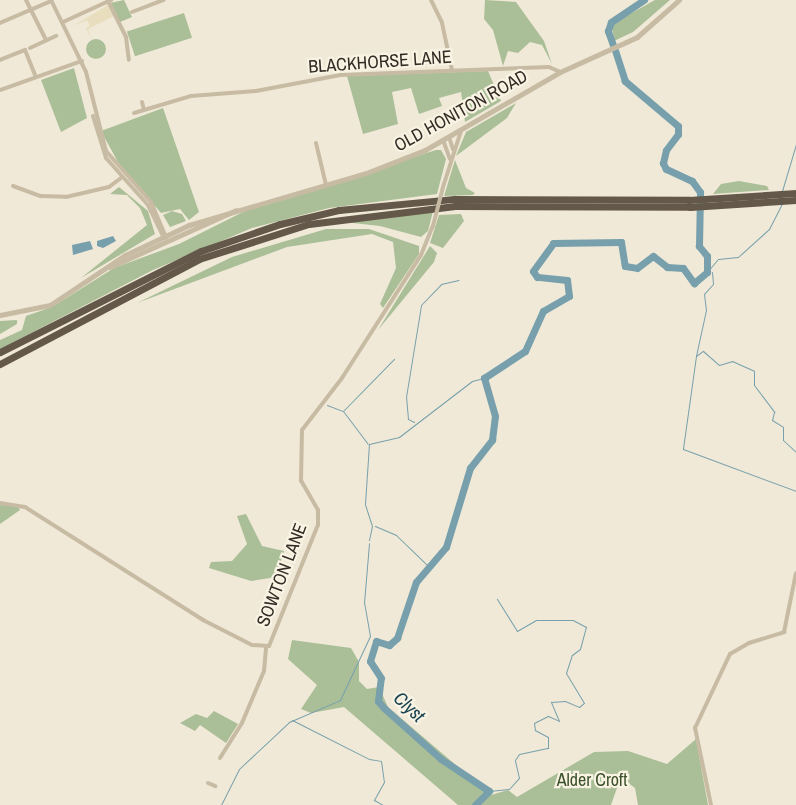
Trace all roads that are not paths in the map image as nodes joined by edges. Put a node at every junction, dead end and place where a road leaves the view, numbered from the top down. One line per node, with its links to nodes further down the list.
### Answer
1 (26, 0): 9 (street)
2 (51, 0): 9 (street); 11 (street)
3 (98, 0): 8 (street)
4 (161, 0): 10 (street)
5 (431, 0): 19 (street)
6 (678, 0): 20 (street, OLD HONITON ROAD)
7 (109, 1): 8 (street); 17 (street)
8 (101, 5): 11 (street)
9 (32, 11): 12 (street); 14 (street)
10 (132, 12)
11 (63, 22): 18 (street)
12 (0, 23)
13 (56, 36): 14 (street)
14 (46, 40): 15 (street)
15 (30, 48)
16 (0, 60): 21 (street)
17 (129, 60)
18 (82, 61): 21 (street); 24 (street)
19 (452, 70): 20 (street, BLACKHORSE LANE); 25 (street, BLACKHORSE LANE)
20 (560, 72): 27 (street, OLD HONITON ROAD)
21 (36, 77): 22 (street)
22 (0, 90)
23 (142, 102): 25 (street)
24 (93, 106): 33 (street); 34 (street)
25 (144, 110): 26 (street, BLACKHORSE LANE)
26 (134, 113)
27 (461, 131): 28 (street, OLD HONITON ROAD); 31 (street, SOWTON LANE)
28 (449, 137): 29 (street, OLD HONITON ROAD); 31 (street)
29 (443, 140): 32 (street); 37 (street, OLD HONITON ROAD)
30 (316, 143): 37 (street)
31 (454, 151): 32 (street, SOWTON LANE)
32 (450, 162): 52 (street, SOWTON LANE, bridge)
33 (117, 167): 34 (street); 35 (street)
34 (121, 178): 35 (street); 36 (street); 40 (street)
35 (127, 178): 44 (street)
36 (116, 183): 38 (street); 40 (street)
37 (326, 185): 42 (street, OLD HONITON ROAD)
38 (13, 186)
39 (795, 197): 41 (highway)
40 (142, 198): 44 (street)
41 (689, 203): 48 (highway); 49 (highway)
42 (239, 208): 43 (street, OLD HONITON ROAD); 44 (street, OLD HONITON ROAD)
43 (188, 234): 44 (street, OLD HONITON ROAD); 45 (street, OLD HONITON ROAD)
44 (165, 236): 45 (street); 46 (street, OLD HONITON ROAD)
45 (158, 249): 46 (street, OLD HONITON ROAD)
46 (107, 268): 47 (street, OLD HONITON ROAD)
47 (0, 315)
48 (0, 352)
49 (0, 364)
50 (0, 503): 52 (street, SOWTON LANE)
51 (796, 573): 56 (street)
52 (266, 647): 53 (street)
53 (220, 758)
54 (208, 783): 55 (street)
55 (215, 786)
56 (711, 805)

